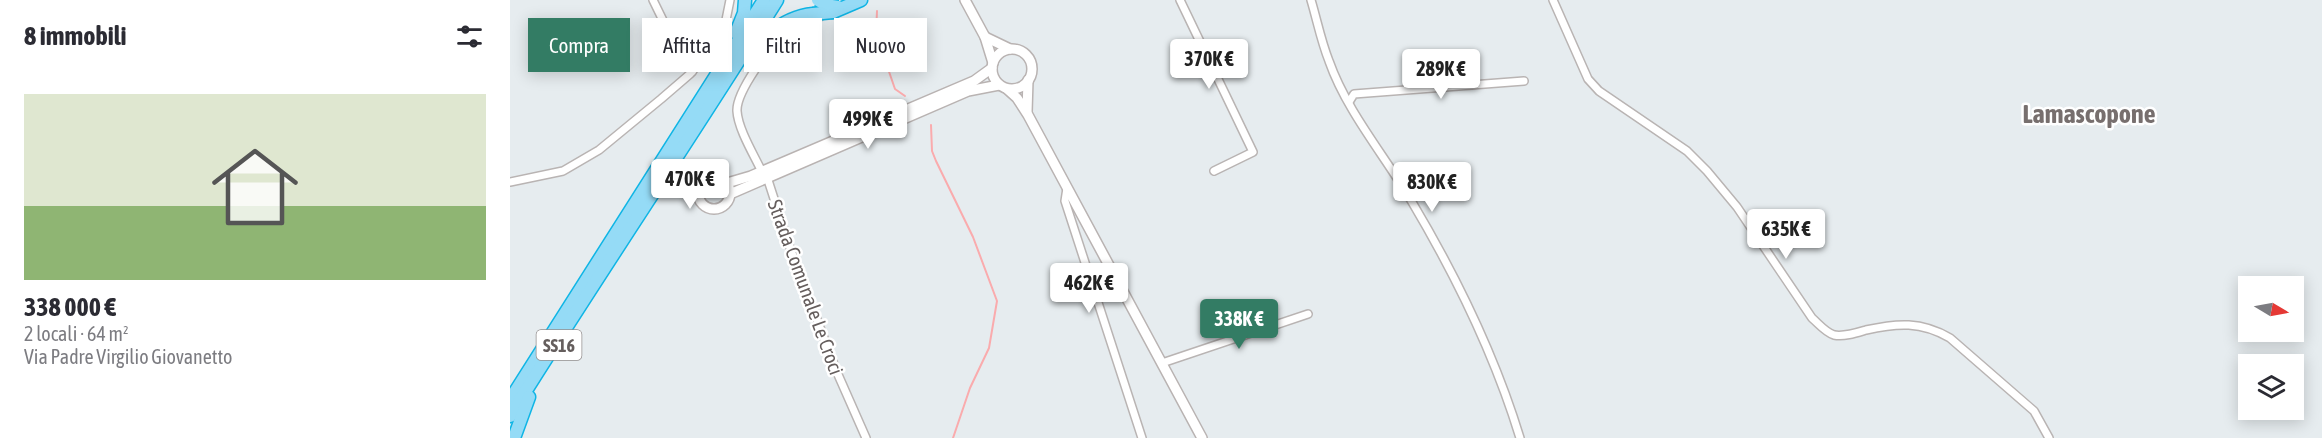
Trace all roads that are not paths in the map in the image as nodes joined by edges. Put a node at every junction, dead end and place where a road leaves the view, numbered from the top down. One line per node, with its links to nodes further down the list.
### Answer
1 (653, 0): 13 (street)
2 (730, 0): 14 (street)
3 (745, 0): 24 (highway)
4 (764, 0): 24 (highway, SS16)
5 (777, 0): 22 (highway, SS16)
6 (818, 0): 12 (highway, bridge)
7 (861, 0): 12 (highway)
8 (964, 0): 15 (street)
9 (1180, 0): 26 (street)
10 (1311, 0): 23 (street)
11 (1553, 0): 42 (street)
12 (837, 6): 22 (highway, bridge); 27 (street, Strada Comunale Le Croci)
13 (662, 18)
14 (726, 18)
15 (985, 38): 16 (street); 17 (street)
16 (1010, 49): 17 (street); 19 (street)
17 (992, 65): 21 (street); 27 (street)
18 (692, 72): 28 (street)
19 (1028, 80): 21 (street); 25 (street)
20 (1524, 81): 23 (street)
21 (1003, 87): 25 (street); 27 (street)
22 (714, 102): 32 (highway, SS16)
23 (1349, 102): 41 (street)
24 (693, 109): 35 (highway, SS16)
25 (1028, 115): 30 (street)
26 (1214, 171)
27 (764, 174): 29 (street); 31 (street); 38 (street, Strada Comunale Le Croci)
28 (510, 182)
29 (727, 183): 31 (street); 31 (street)
30 (1067, 188): 34 (street); 39 (street)
31 (730, 194)
32 (611, 256): 36 (highway, SS16); 37 (highway, SS16)
33 (1308, 314): 34 (street)
34 (1162, 363): 40 (street)
35 (510, 400)
36 (510, 416)
37 (514, 438)
38 (866, 438)
39 (1142, 438)
40 (1202, 438)
41 (1520, 438)
42 (2049, 438)

